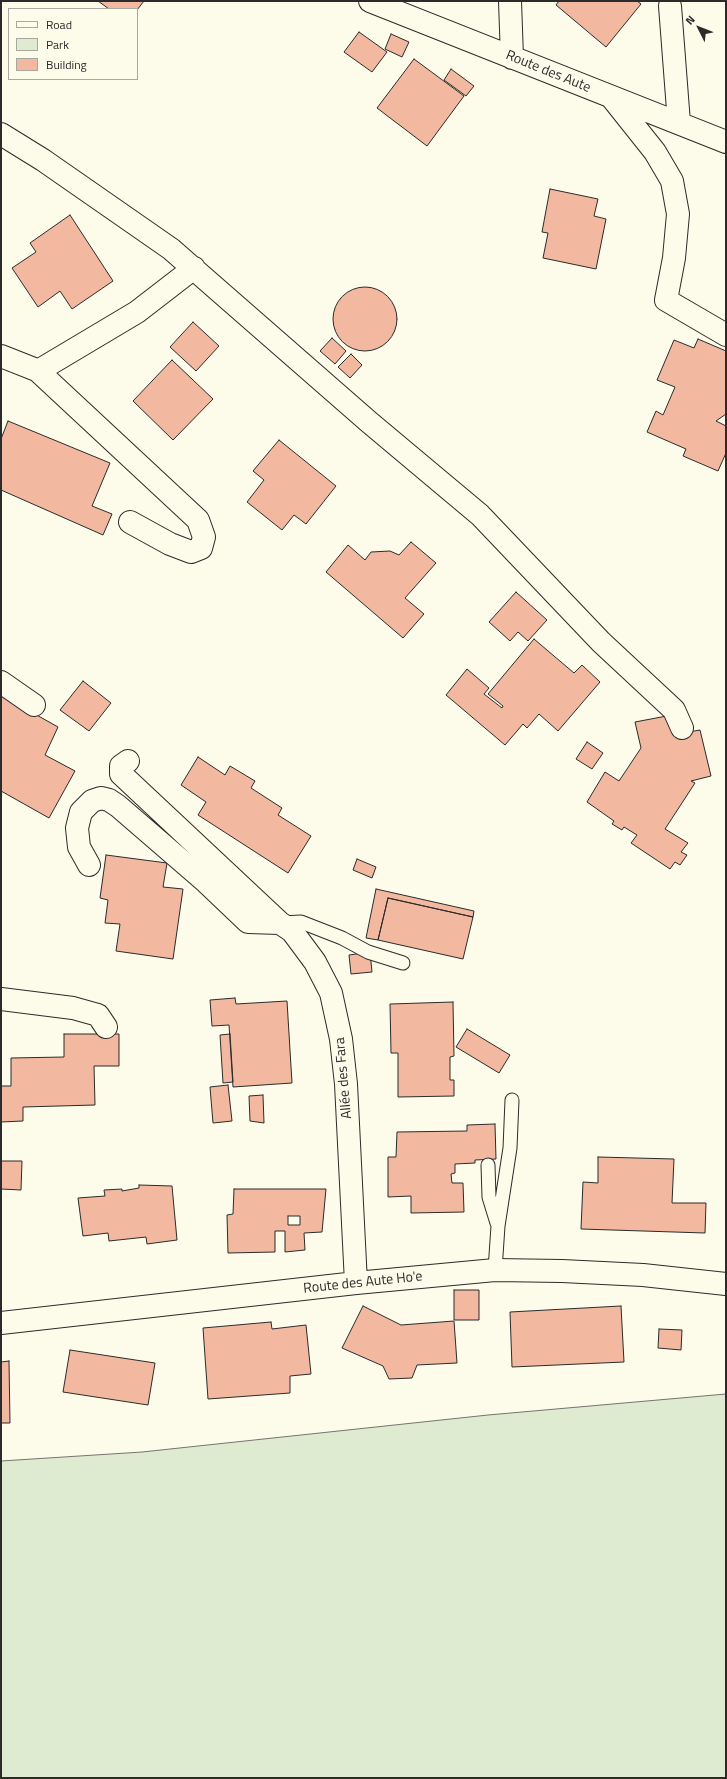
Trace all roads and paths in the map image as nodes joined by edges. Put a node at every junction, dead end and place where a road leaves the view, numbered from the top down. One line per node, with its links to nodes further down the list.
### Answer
1 (370, 1): 4 (street, Route des Aute)
2 (510, 1): 4 (street)
3 (670, 6): 6 (street)
4 (512, 58): 5 (street, Route des Aute)
5 (611, 97): 6 (street, Route des Aute); 10 (street)
6 (679, 123): 8 (street, Route des Aute)
7 (1, 134): 9 (street)
8 (726, 142)
9 (194, 268): 12 (street); 16 (street)
10 (726, 335)
11 (1, 356): 12 (street)
12 (39, 371): 13 (street)
13 (130, 522)
14 (1, 682): 15 (street)
15 (34, 705)
16 (682, 728)
17 (128, 761): 19 (street, Allée des Fara)
18 (89, 865): 19 (street)
19 (280, 923): 20 (lane); 27 (street, Allée des Fara)
20 (402, 962)
21 (1, 999): 22 (street)
22 (106, 1027)
23 (512, 1100): 25 (lane)
24 (488, 1165): 25 (lane)
25 (498, 1226): 26 (lane)
26 (494, 1270): 27 (street, Route des Aute Ho'e); 28 (street, Route des Aute Ho'e)
27 (356, 1283): 29 (street, Route des Aute Ho'e)
28 (726, 1284)
29 (1, 1323)

